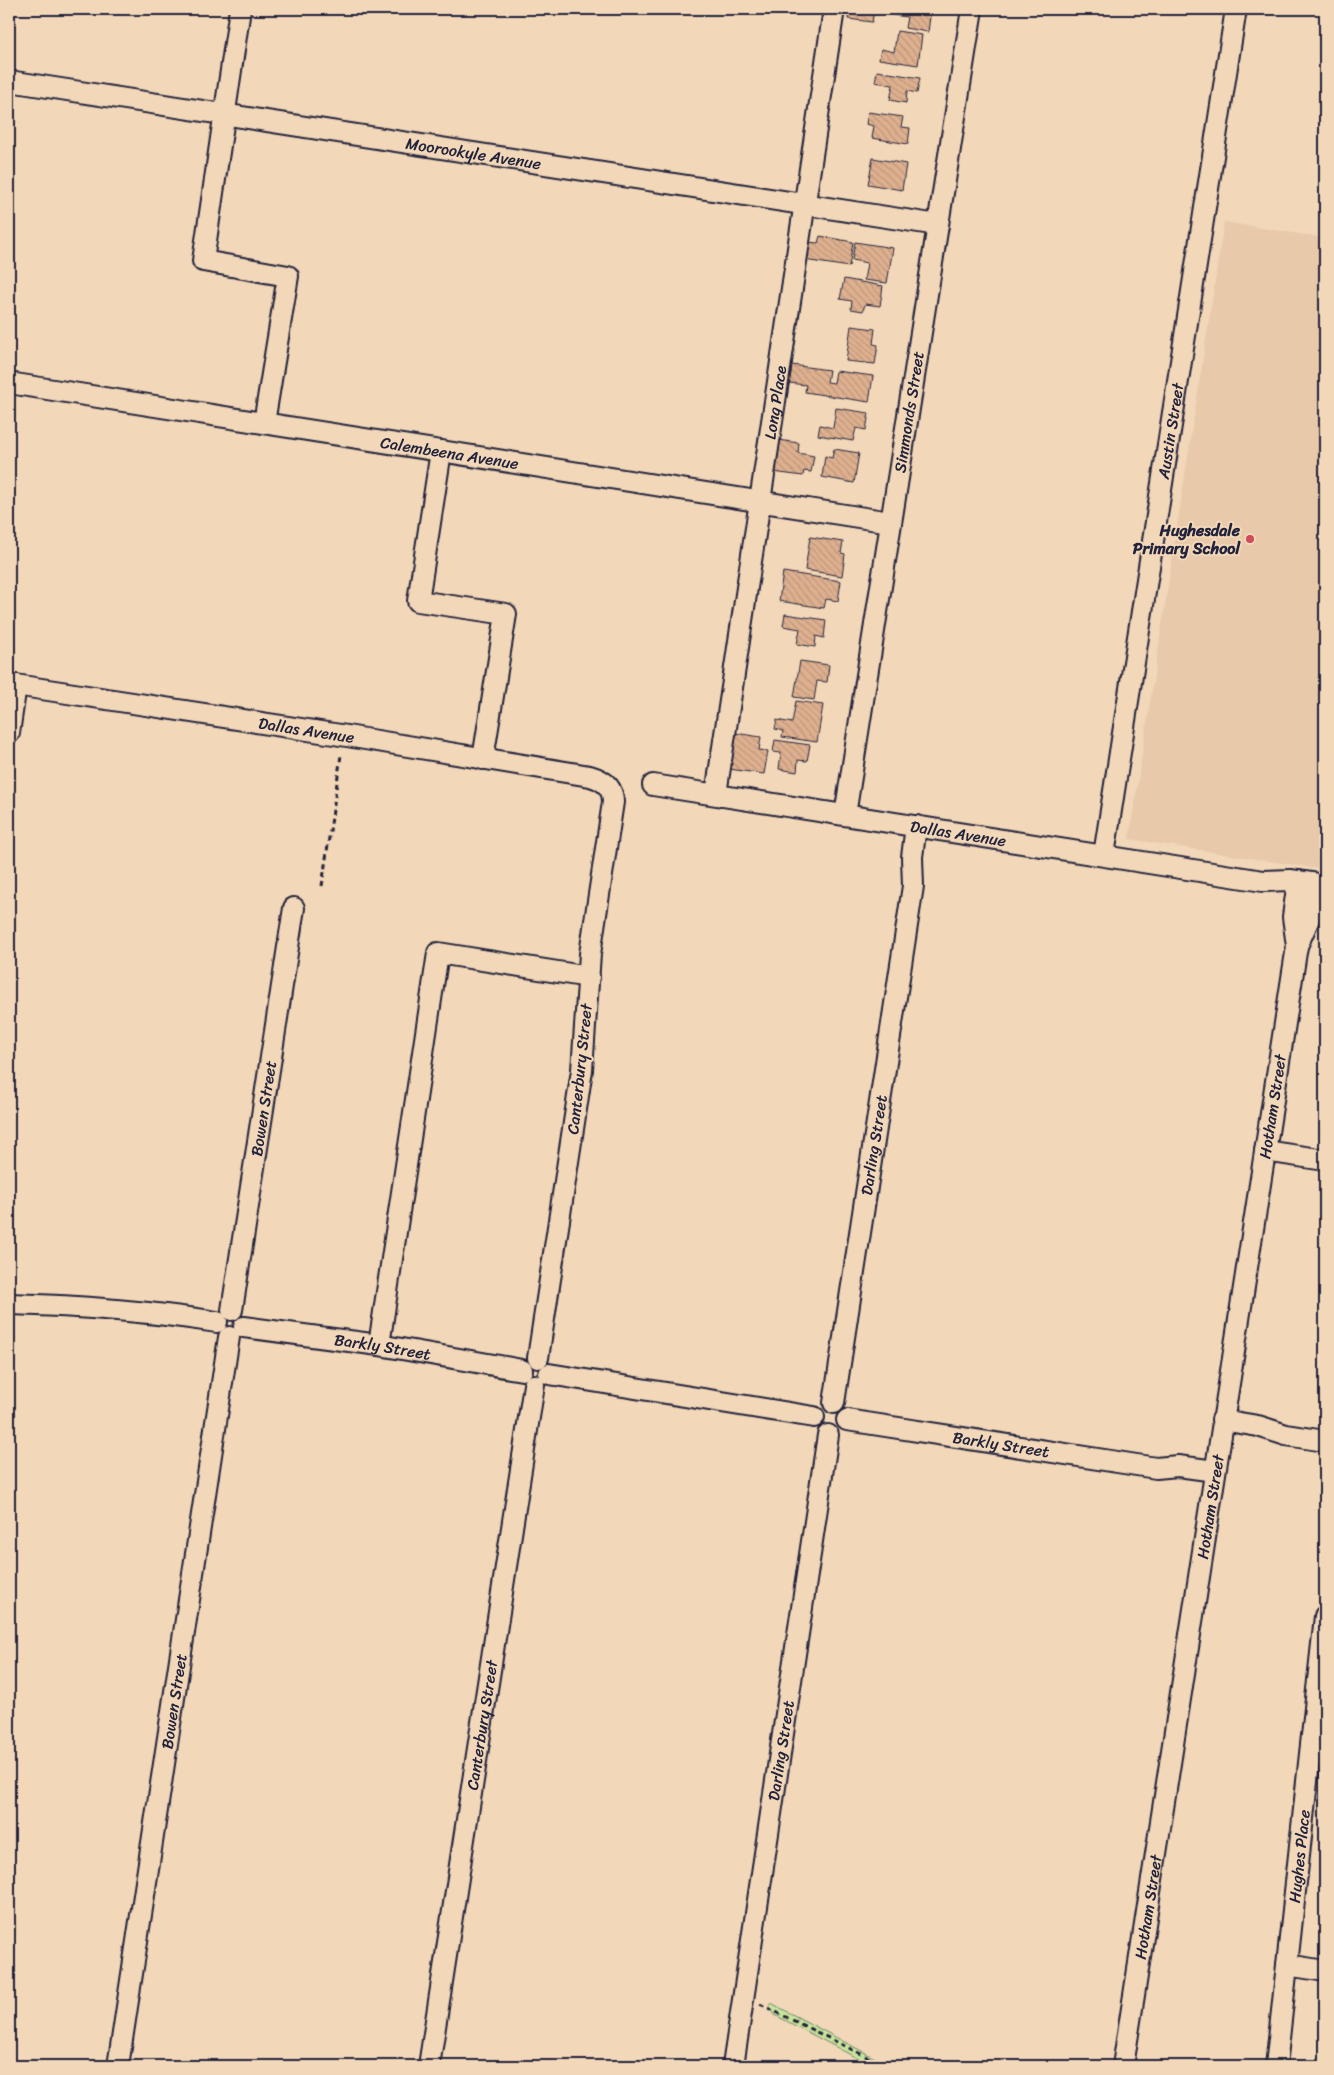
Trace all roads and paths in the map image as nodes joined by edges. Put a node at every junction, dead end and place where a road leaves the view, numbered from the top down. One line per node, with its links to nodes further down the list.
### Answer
1 (240, 9): 6 (street)
2 (834, 9): 7 (street, Long Place)
3 (972, 9): 8 (street, Simmonds Street)
4 (1236, 9): 23 (street, Austin Street)
5 (9, 81): 6 (street, Moorookyle Avenue)
6 (224, 116): 7 (street, Moorookyle Avenue); 10 (street)
7 (804, 205): 8 (street, Moorookyle Avenue); 12 (street, Long Place)
8 (938, 225): 13 (street, Simmonds Street)
9 (9, 383): 10 (street, Calembeena Avenue)
10 (264, 423): 11 (street, Calembeena Avenue)
11 (441, 451): 12 (street, Calembeena Avenue); 17 (street)
12 (759, 501): 13 (street, Calembeena Avenue); 20 (street, Long Place)
13 (890, 522): 21 (street, Simmonds Street)
14 (12, 684): 15 (street); 17 (street, Dallas Avenue)
15 (9, 733)
16 (341, 756): 24 (path)
17 (483, 759): 18 (street, Dallas Avenue)
18 (604, 782): 27 (street, Canterbury Street)
19 (654, 786): 20 (street, Dallas Avenue)
20 (716, 794): 21 (street, Dallas Avenue)
21 (845, 815): 22 (street, Dallas Avenue)
22 (922, 827): 23 (street, Dallas Avenue); 34 (street, Darling Street)
23 (1104, 855): 25 (street, Dallas Avenue)
24 (322, 886)
25 (1312, 890): 28 (street, Hotham Street)
26 (294, 908): 31 (street, Bowen Street)
27 (589, 977): 32 (street); 33 (street, Canterbury Street)
28 (1265, 1151): 29 (street); 37 (street, Hotham Street)
29 (1325, 1160)
30 (9, 1304): 31 (street, Barkly Street)
31 (230, 1324): 32 (street, Barkly Street); 46 (street, Bowen Street)
32 (379, 1346): 33 (street, Barkly Street)
33 (536, 1372): 35 (street, Barkly Street); 47 (street, Canterbury Street)
34 (834, 1403): 35 (street); 36 (street)
35 (814, 1417): 38 (street)
36 (847, 1420): 38 (street); 40 (street, Barkly Street)
37 (1221, 1425): 39 (street); 40 (street, Hotham Street)
38 (828, 1435): 45 (street, Darling Street)
39 (1325, 1442)
40 (1214, 1477): 50 (street, Hotham Street)
41 (1325, 1616): 42 (street, Hughes Place)
42 (1320, 1706): 43 (street, Hughes Place)
43 (1287, 1965): 44 (street); 51 (street, Hughes Place)
44 (1325, 1971)
45 (744, 1996): 48 (street, Darling Street); 49 (path)
46 (118, 2066)
47 (429, 2066)
48 (733, 2066)
49 (885, 2066)
50 (1123, 2066)
51 (1276, 2066)

